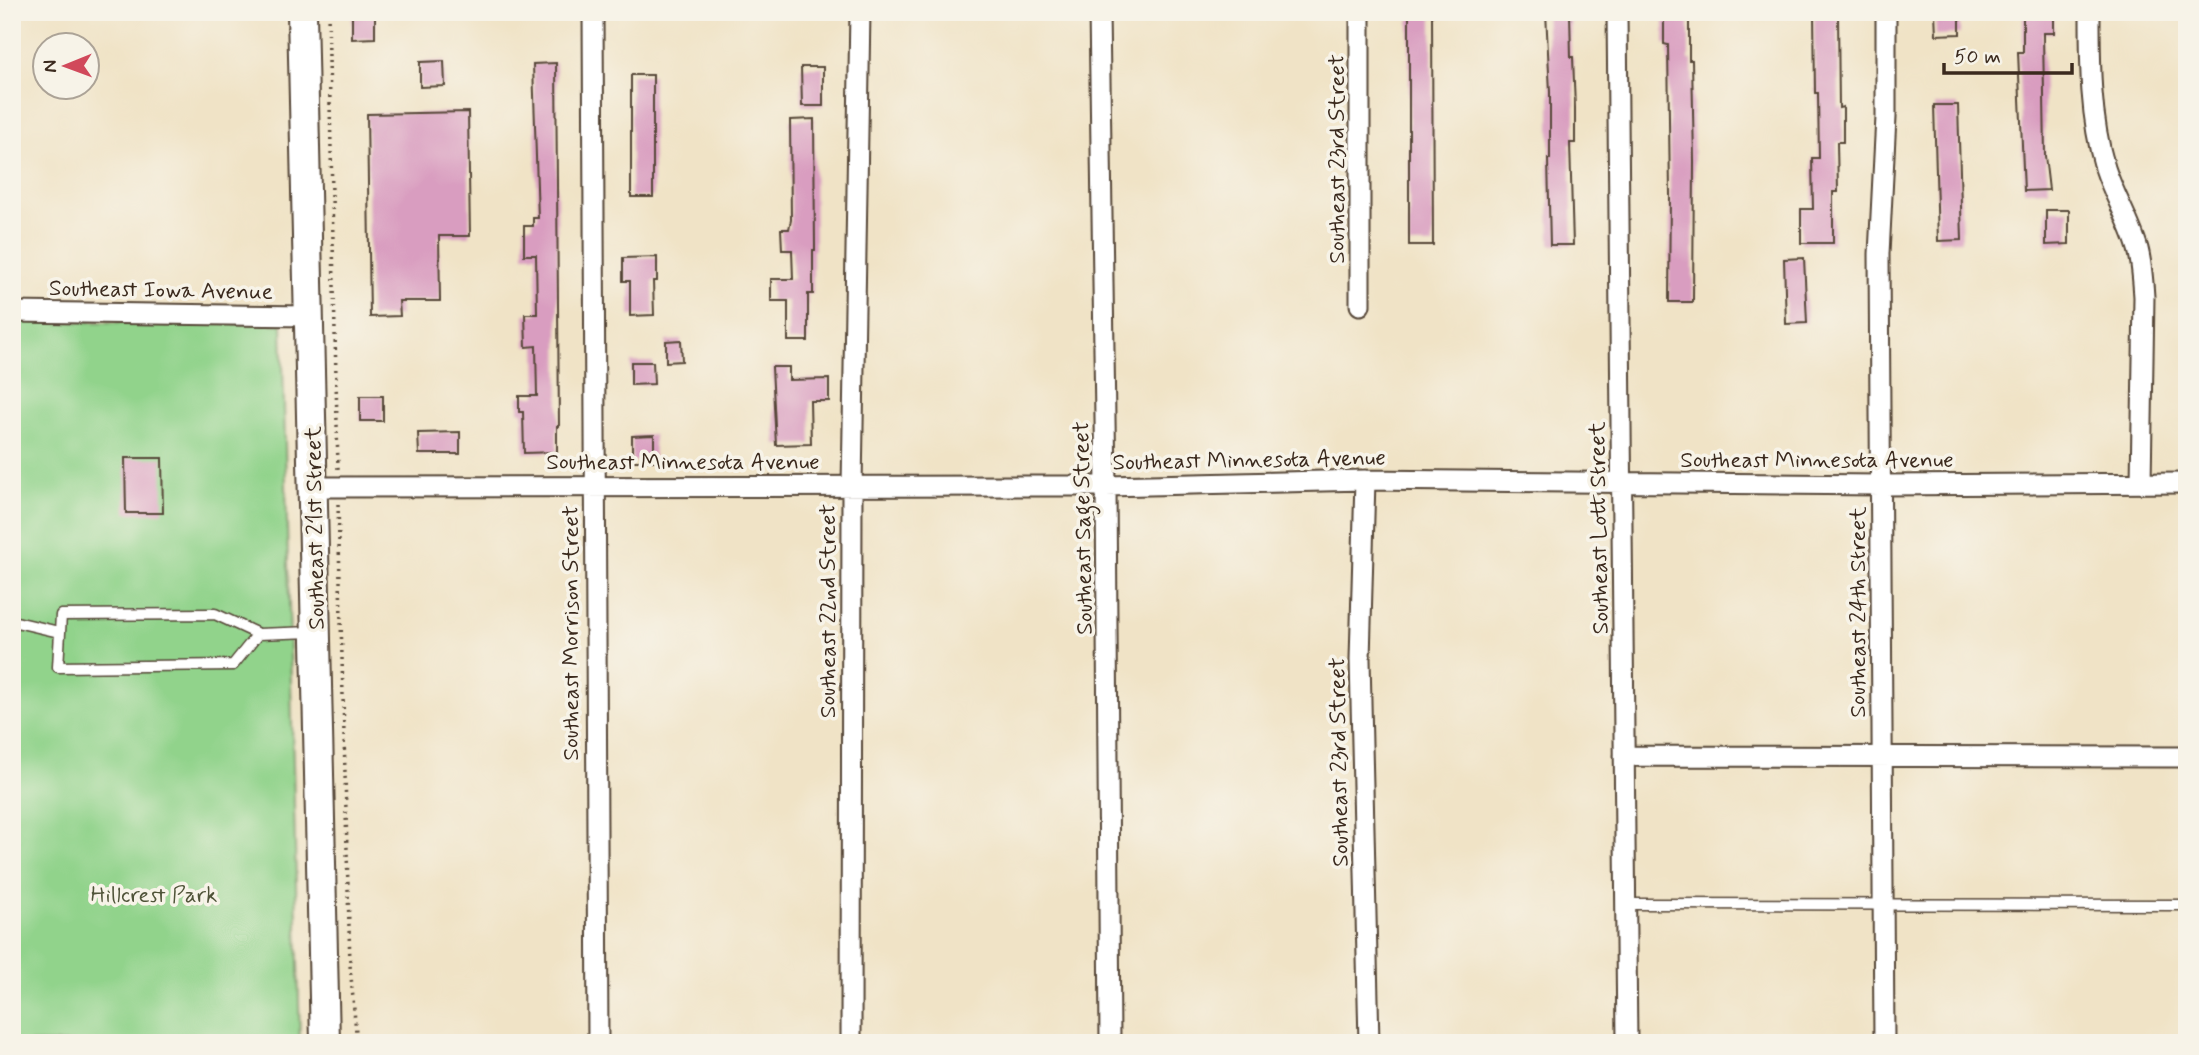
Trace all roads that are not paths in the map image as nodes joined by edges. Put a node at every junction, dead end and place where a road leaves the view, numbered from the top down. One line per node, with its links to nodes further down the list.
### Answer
1 (302, 12): 11 (main road, Southeast 21st Street)
2 (593, 12): 16 (street, Southeast Morrison Street)
3 (860, 12): 19 (street, Southeast 22nd Street)
4 (1098, 12): 20 (street, Southeast Sage Street)
5 (1360, 12): 9 (street, Southeast 23rd Street)
6 (1617, 12): 13 (street, Southeast Lott Street)
7 (1886, 12): 17 (street, Southeast 24th Street)
8 (2090, 12): 14 (street)
9 (1360, 305)
10 (12, 312): 11 (street, Southeast Iowa Avenue)
11 (309, 316): 18 (main road, Southeast 21st Street)
12 (1364, 480): 13 (street, Southeast Minnesota Avenue); 20 (street, Southeast Minnesota Avenue); 35 (street, Southeast 23rd Street)
13 (1622, 483): 17 (street, Southeast Minnesota Avenue); 25 (street, Southeast Lott Street)
14 (2141, 483): 15 (street, Southeast Minnesota Avenue); 17 (street, Southeast Minnesota Avenue)
15 (2187, 483)
16 (594, 485): 18 (street, Southeast Minnesota Avenue); 19 (street, Southeast Minnesota Avenue); 32 (street, Southeast Morrison Street)
17 (1881, 485): 27 (street, Southeast 24th Street)
18 (325, 486): 23 (main road, Southeast 21st Street)
19 (852, 486): 20 (street, Southeast Minnesota Avenue); 33 (street, Southeast 22nd Street)
20 (1106, 486): 34 (street, Southeast Sage Street)
21 (12, 621): 22 (lane)
22 (60, 632): 24 (lane); 24 (lane)
23 (316, 632): 24 (lane); 31 (main road, Southeast 21st Street)
24 (258, 634)
25 (1624, 756): 27 (street); 28 (street, Southeast Lott Street)
26 (2187, 757): 27 (street)
27 (1882, 758): 29 (street, Southeast 24th Street)
28 (1626, 904): 29 (lane); 36 (street, Southeast Lott Street)
29 (1882, 905): 30 (lane); 37 (street, Southeast 24th Street)
30 (2187, 905)
31 (325, 1043)
32 (598, 1043)
33 (851, 1043)
34 (1110, 1043)
35 (1369, 1043)
36 (1627, 1043)
37 (1884, 1043)

